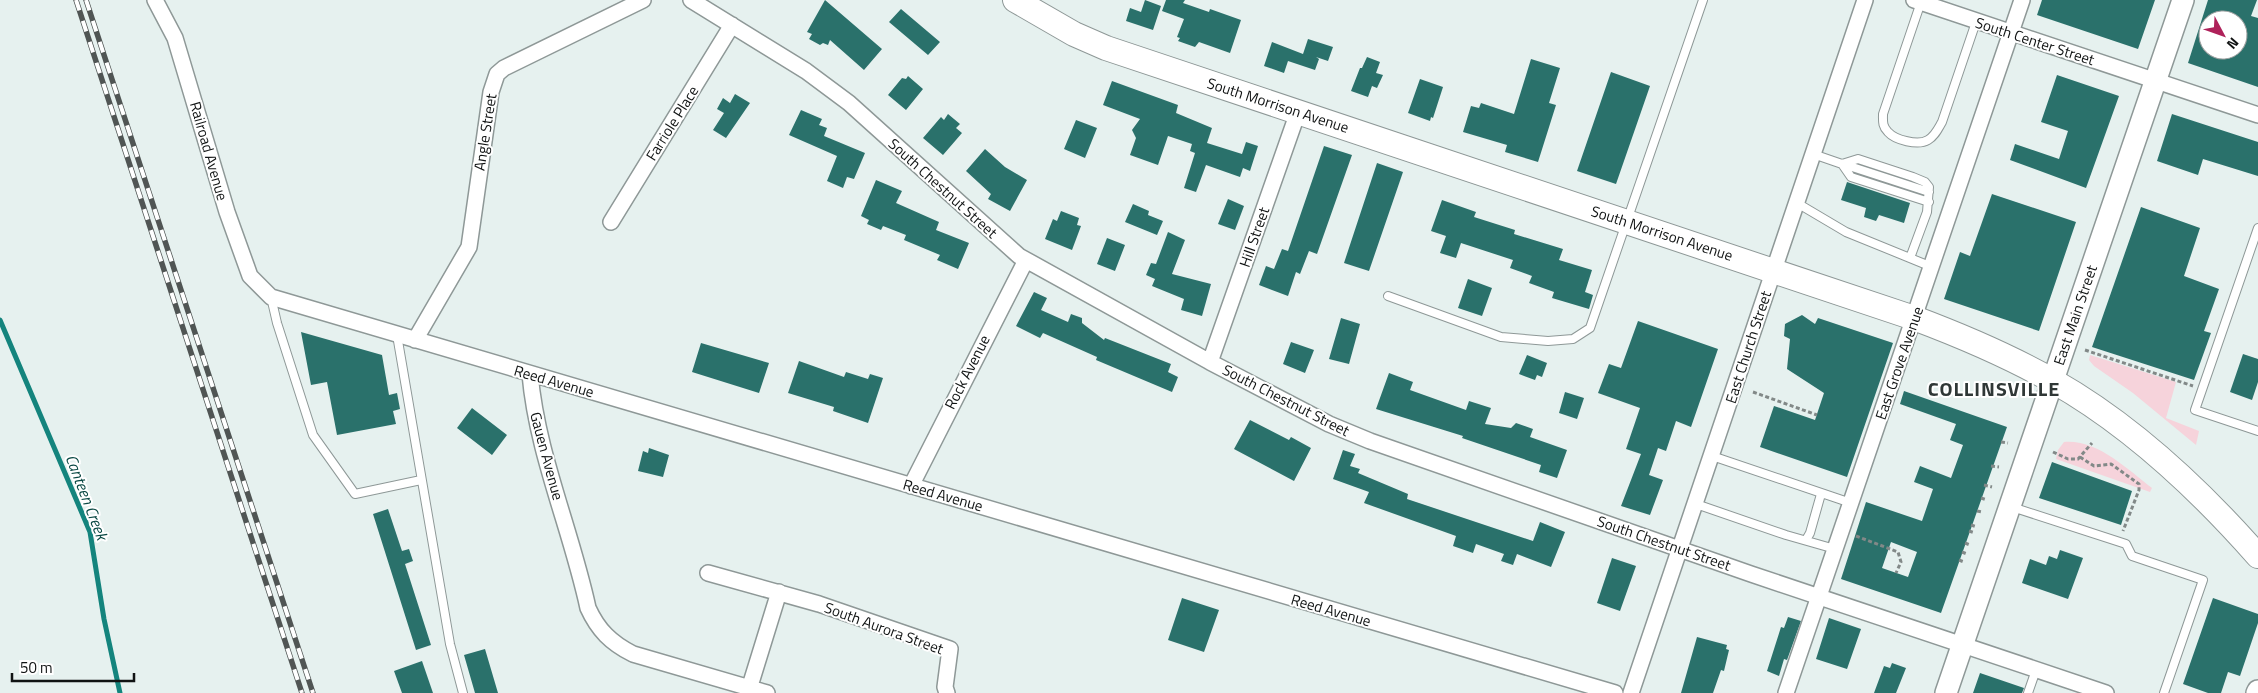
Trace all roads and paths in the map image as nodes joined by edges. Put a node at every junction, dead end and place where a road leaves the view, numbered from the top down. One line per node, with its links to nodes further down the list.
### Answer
1 (155, 0): 28 (street, Railroad Avenue)
2 (643, 0): 31 (street, Angle Street)
3 (691, 0): 11 (street, South Chestnut Street)
4 (1015, 0): 14 (main road, South Morrison Avenue)
5 (1703, 0): 21 (lane)
6 (1865, 0): 16 (street, East Church Street)
7 (2022, 0): 12 (street, East Grove Avenue)
8 (2183, 0): 13 (main road, East Main Street)
9 (1918, 1): 10 (street, South Center Street); 10 (lane)
10 (1976, 22): 12 (street, South Center Street)
11 (732, 25): 20 (street, Farriole Place); 24 (street, South Chestnut Street)
12 (2010, 34): 13 (street, South Center Street); 25 (street, East Grove Avenue)
13 (2156, 80): 15 (street, South Center Street); 35 (main road, East Main Street)
14 (1298, 112): 21 (main road, South Morrison Avenue); 33 (street, Hill Street)
15 (2258, 115)
16 (1813, 154): 17 (lane); 19 (street, East Church Street)
17 (1842, 164): 18 (lane); 18 (lane)
18 (1928, 202): 23 (lane)
19 (1797, 203): 23 (lane); 26 (street, East Church Street)
20 (611, 222)
21 (1628, 222): 26 (main road, South Morrison Avenue); 27 (lane)
22 (2257, 232): 36 (lane)
23 (1910, 258): 25 (lane)
24 (1026, 260): 33 (street, South Chestnut Street); 50 (street, Rock Avenue)
25 (1932, 267): 29 (street, East Grove Avenue)
26 (1774, 271): 29 (main road, South Morrison Avenue); 44 (street, East Church Street)
27 (1388, 296)
28 (271, 297): 30 (street, Reed Avenue); 48 (lane)
29 (1914, 318): 35 (main road, South Morrison Avenue); 55 (street, East Grove Avenue)
30 (397, 335): 31 (street, Reed Avenue); 48 (lane)
31 (415, 340): 34 (street, Reed Avenue)
32 (2084, 350): 36 (path)
33 (1210, 362): 70 (street, South Chestnut Street)
34 (530, 374): 50 (street, Reed Avenue); 82 (street, Gauen Avenue)
35 (2053, 381): 57 (main road, East Main Street); 73 (main road, South Morrison Avenue)
36 (2203, 389): 39 (lane)
37 (1753, 392): 38 (path)
38 (1817, 415)
39 (2258, 431)
40 (2002, 442): 41 (path)
41 (2008, 443)
42 (2092, 443): 45 (path)
43 (2053, 452): 45 (path)
44 (1712, 456): 52 (lane); 56 (street, East Church Street)
45 (2080, 456): 64 (path)
46 (1991, 466): 47 (path)
47 (1999, 467)
48 (421, 480): 84 (lane)
49 (1984, 485): 51 (path)
50 (911, 486): 87 (street, Reed Avenue)
51 (1992, 487)
52 (1821, 494): 55 (lane); 66 (lane)
53 (1982, 498): 54 (path)
54 (1987, 500)
55 (1850, 503): 62 (street, East Grove Avenue)
56 (1696, 504): 66 (lane); 70 (street, East Church Street)
57 (2010, 507): 80 (main road, East Main Street); 92 (lane)
58 (1977, 511): 59 (path)
59 (1982, 512)
60 (1972, 525): 61 (path)
61 (1977, 527)
62 (1841, 531): 69 (street, East Grove Avenue); 77 (path)
63 (1969, 531): 65 (path)
64 (2123, 531)
65 (1975, 533)
66 (1806, 540): 69 (lane)
67 (1965, 543): 68 (path)
68 (1970, 545)
69 (1835, 548): 79 (street, East Grove Avenue)
70 (1681, 549): 79 (street, South Chestnut Street); 88 (street, East Church Street)
71 (1962, 552): 72 (path)
72 (1967, 554)
73 (2258, 556)
74 (1959, 560): 75 (path)
75 (1964, 562)
76 (708, 572): 78 (street, South Aurora Street)
77 (1896, 573)
78 (779, 592): 82 (street); 86 (street, South Aurora Street)
79 (1818, 596): 80 (street, South Chestnut Street); 89 (street, East Grove Avenue)
80 (1963, 645): 81 (street, South Chestnut Street); 90 (main road, East Main Street)
81 (2036, 670): 83 (street, South Chestnut Street); 91 (lane)
82 (750, 686): 85 (street)
83 (2101, 692)
84 (463, 693)
85 (767, 693)
86 (947, 693)
87 (1614, 693)
88 (1631, 693)
89 (1786, 693)
90 (1946, 693)
91 (2028, 693)
92 (2164, 693)

